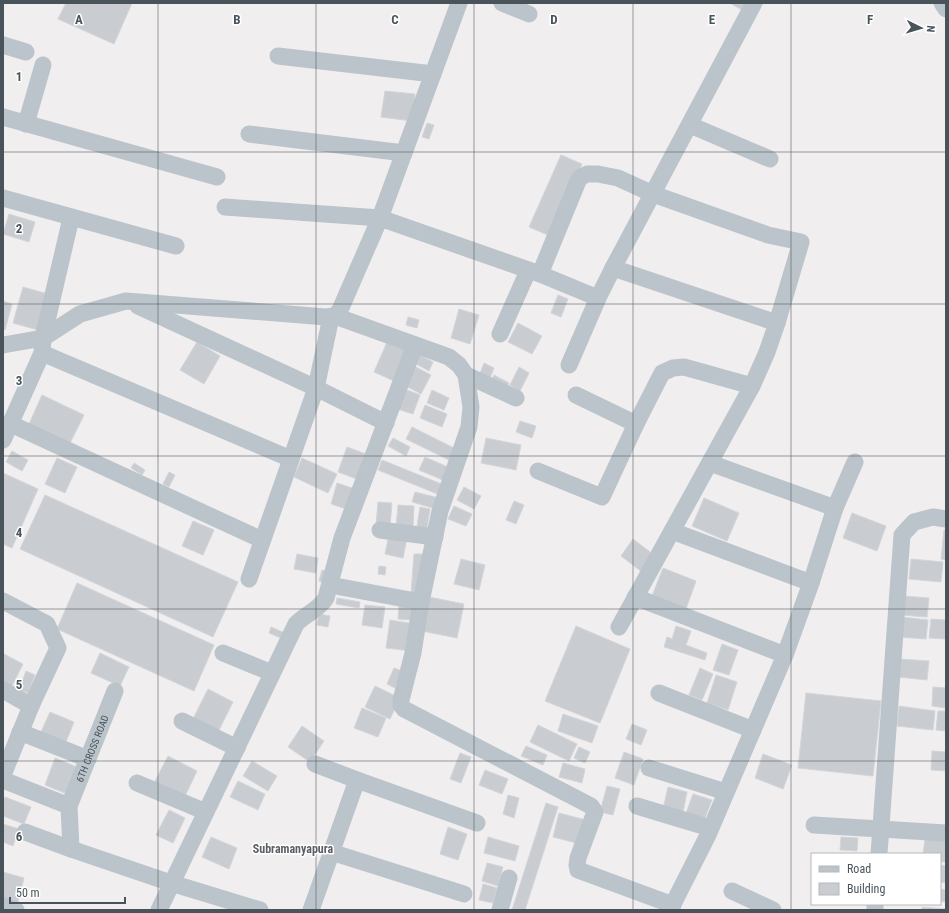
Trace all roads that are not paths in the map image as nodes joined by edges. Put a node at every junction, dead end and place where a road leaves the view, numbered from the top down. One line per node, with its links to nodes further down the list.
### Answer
1 (459, 3): 11 (street)
2 (502, 3): 6 (street)
3 (754, 3): 14 (street)
4 (942, 3): 5 (street)
5 (946, 9)
6 (529, 14)
7 (3, 45): 8 (street)
8 (26, 52)
9 (278, 56): 11 (street)
10 (43, 65): 13 (street)
11 (433, 74): 16 (street)
12 (3, 117): 13 (street)
13 (26, 124): 18 (street)
14 (690, 125): 17 (street); 19 (street)
15 (249, 134): 16 (street)
16 (404, 153): 23 (street)
17 (770, 159)
18 (217, 177)
19 (653, 194): 25 (street); 26 (street); 30 (street)
20 (3, 198): 22 (street)
21 (225, 207): 23 (street)
22 (71, 218): 24 (street); 34 (street)
23 (380, 218): 26 (street); 29 (street)
24 (176, 246)
25 (613, 268): 27 (street); 30 (street)
26 (534, 272): 27 (street); 31 (street)
27 (598, 298): 35 (street)
28 (126, 301): 29 (street); 34 (street); 38 (street)
29 (333, 316): 33 (street); 38 (street)
30 (776, 323): 37 (street)
31 (500, 334)
32 (3, 345): 34 (street)
33 (415, 345): 36 (street); 41 (street)
34 (43, 346): 42 (street); 45 (street)
35 (569, 365)
36 (466, 375): 40 (street); 53 (street)
37 (752, 386): 43 (street); 47 (street)
38 (316, 388): 41 (street); 45 (street)
39 (576, 395): 43 (street)
40 (516, 398)
41 (386, 423): 57 (street)
42 (11, 424): 44 (street); 54 (street)
43 (636, 424): 48 (street)
44 (3, 440)
45 (291, 460): 54 (street)
46 (855, 462): 49 (street)
47 (710, 463): 49 (street); 52 (street)
48 (538, 471)
49 (835, 508): 56 (street)
50 (946, 519): 87 (street)
51 (380, 530): 53 (street)
52 (672, 530): 56 (street); 58 (street)
53 (435, 537): 60 (street)
54 (262, 540): 55 (street)
55 (249, 579)
56 (811, 583): 63 (street)
57 (330, 585): 60 (street); 64 (street)
58 (635, 597): 61 (street); 63 (street)
59 (3, 601): 68 (street)
60 (421, 602): 98 (street)
61 (619, 627)
62 (223, 653): 64 (street)
63 (785, 655): 70 (street)
64 (272, 674): 72 (street)
65 (3, 690): 68 (street)
66 (115, 691): 73 (street, 6TH CROSS ROAD)
67 (659, 693): 70 (street)
68 (31, 706): 71 (street)
69 (182, 721): 72 (street)
70 (753, 730): 80 (street)
71 (20, 732): 73 (street); 76 (street)
72 (237, 748): 83 (street)
73 (88, 759): 81 (street, 6TH CROSS ROAD)
74 (315, 764): 78 (street)
75 (648, 768): 80 (street)
76 (3, 775)
77 (3, 780): 81 (street)
78 (357, 780): 84 (street); 91 (street)
79 (137, 783): 83 (street)
80 (726, 792): 86 (street)
81 (69, 806): 90 (street)
82 (636, 806): 86 (street)
83 (206, 812): 94 (street)
84 (477, 823)
85 (814, 825): 87 (street)
86 (710, 828): 98 (street)
87 (881, 829): 89 (street); 92 (street)
88 (25, 832): 90 (street)
89 (946, 832)
90 (71, 849): 94 (street)
91 (331, 852): 96 (street); 102 (street)
92 (879, 853)
93 (509, 878): 103 (street)
94 (171, 883): 100 (street); 101 (street)
95 (732, 891): 104 (street)
96 (464, 894)
97 (3, 906): 99 (street)
98 (672, 907)
99 (16, 910)
100 (159, 910)
101 (260, 910)
102 (311, 910)
103 (500, 910)
104 (773, 910)

